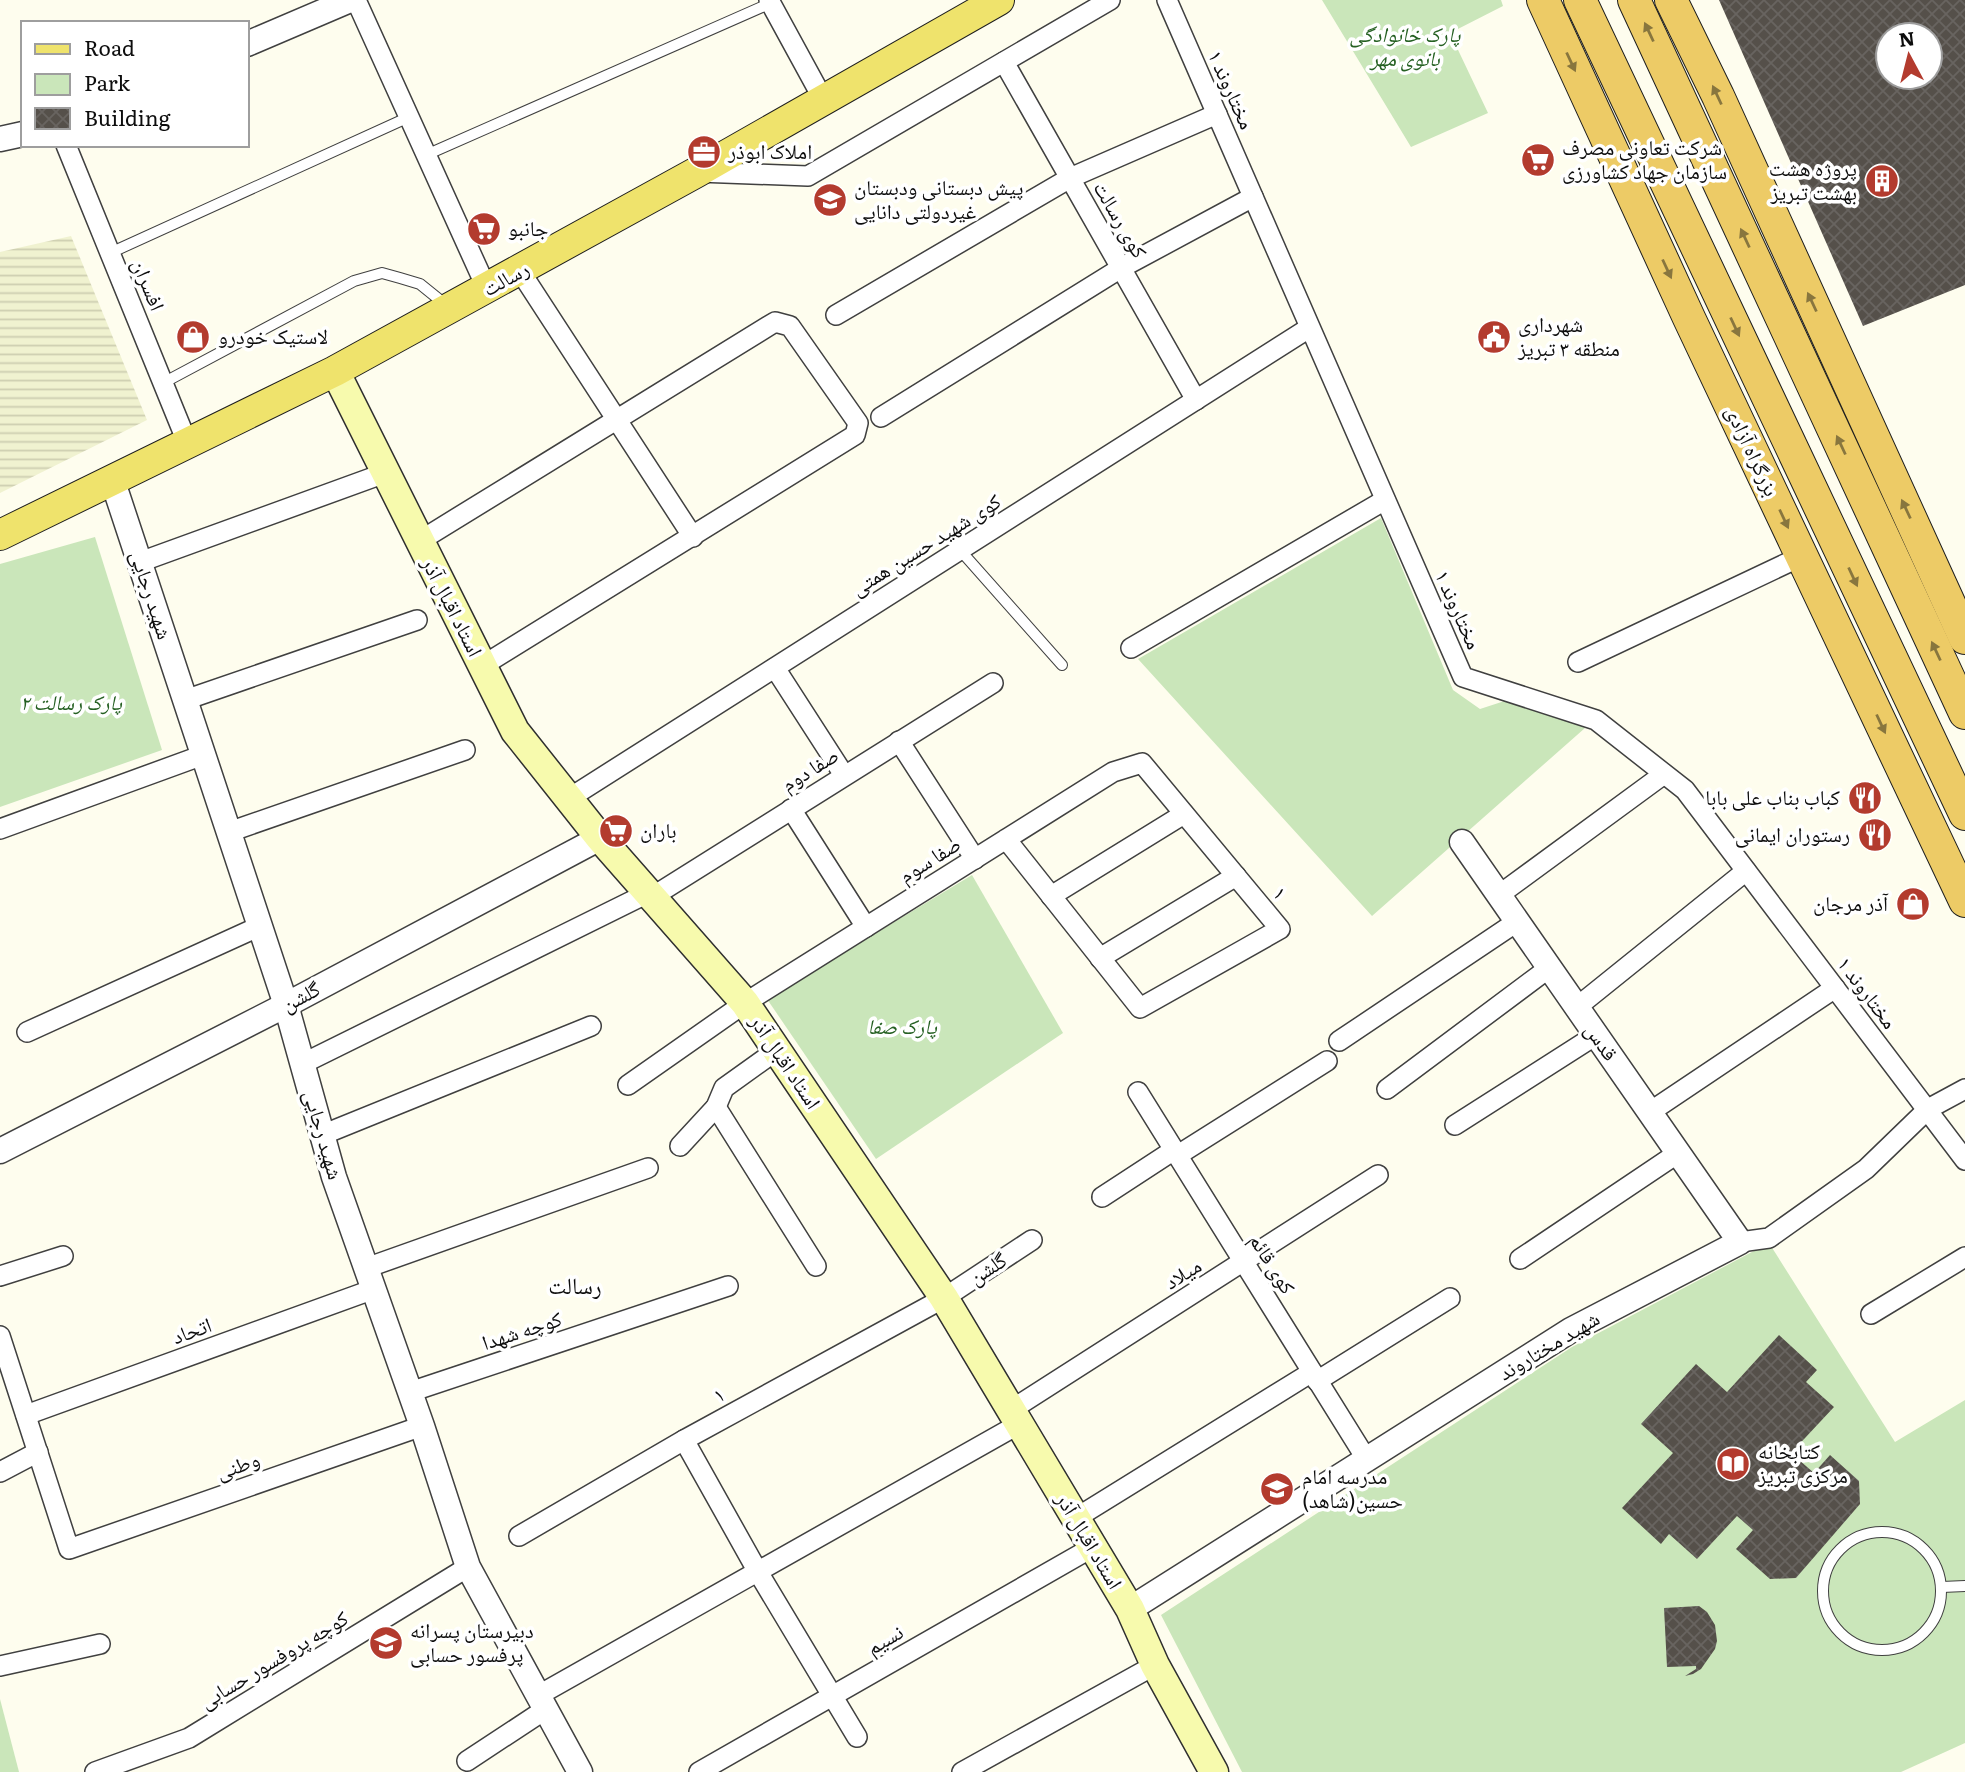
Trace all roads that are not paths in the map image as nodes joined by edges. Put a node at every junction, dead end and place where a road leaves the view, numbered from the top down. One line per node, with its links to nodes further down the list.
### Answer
1 (350, 0): 11 (street)
2 (356, 0): 15 (street)
3 (999, 0): 13 (main road, رسالت)
4 (1110, 0): 12 (street)
5 (1167, 0): 14 (street, مختاروند ۱)
6 (1543, 0): 43 (highway, بزرگراه آزادی, one-way to 43)
7 (1580, 0): 64 (highway, بزرگراه آزادی, one-way to 64)
8 (1634, 0): 54 (highway, one-way to 8)
9 (1671, 0): 46 (highway, one-way to 9)
10 (770, 1): 13 (street); 19 (lane)
11 (248, 44)
12 (1004, 62): 20 (street); 21 (street, کوی رسالت)
13 (823, 99): 20 (main road, رسالت)
14 (1217, 114): 21 (street); 22 (street, مختاروند ۱)
15 (409, 117): 19 (street); 23 (lane)
16 (21, 134): 17 (street)
17 (0, 139)
18 (67, 147): 23 (street, افسران)
19 (426, 155): 26 (street)
20 (697, 172): 25 (main road, رسالت)
21 (1070, 178): 24 (street, کوی رسالت); 28 (street)
22 (1253, 197): 24 (street); 29 (street, مختاروند ۱)
23 (110, 253): 31 (street, افسران)
24 (1121, 268): 32 (street, کوی رسالت); 33 (street)
25 (520, 271): 26 (main road, رسالت); 34 (street)
26 (487, 289): 27 (main road, رسالت)
27 (451, 309): 30 (main road, رسالت); 31 (lane)
28 (836, 315)
29 (1309, 328): 32 (street, کوی شهید حسین همتی); 38 (street, مختاروند ۱)
30 (335, 371): 35 (main road, رسالت); 36 (main road, استاد اقبال آذر)
31 (163, 383): 35 (street, افسران)
32 (1196, 400): 42 (street, کوی شهید حسین همتی)
33 (881, 417)
34 (616, 418): 40 (street); 40 (street); 41 (street)
35 (187, 442): 37 (main road, رسالت)
36 (385, 473): 41 (main road, استاد اقبال آذر); 44 (street)
37 (112, 479): 39 (main road, رسالت); 44 (street, شهید رجایی)
38 (1385, 500): 47 (street); 59 (street, مختاروند ۱)
39 (0, 535)
40 (693, 537): 50 (street)
41 (418, 542): 50 (main road, استاد اقبال آذر)
42 (960, 550): 49 (lane); 51 (street, کوی شهید حسین همتی)
43 (1802, 556): 48 (street); 76 (highway, بزرگراه آزادی, one-way to 76)
44 (140, 562): 53 (street, شهید رجایی)
45 (417, 620): 53 (street)
46 (1965, 638)
47 (1131, 648)
48 (1578, 662)
49 (1062, 665)
50 (482, 666): 61 (main road, استاد اقبال آذر)
51 (775, 668): 60 (street); 61 (street, کوی شهید حسین همتی)
52 (993, 683): 55 (street, صفا دوم)
53 (185, 700): 57 (street, شهید رجایی)
54 (1965, 713)
55 (899, 741): 60 (street, صفا دوم); 70 (street)
56 (465, 750): 66 (street)
57 (203, 755): 65 (street); 66 (street, شهید رجایی)
58 (1142, 763): 63 (street, ۱); 68 (street, صفا سوم)
59 (1664, 774): 71 (street, مختاروند ۱); 74 (street)
60 (844, 775): 62 (street, صفا دوم)
61 (568, 799): 67 (main road, استاد اقبال آذر)
62 (791, 809): 73 (street, صفا دوم); 79 (street)
63 (1184, 814): 72 (street, ۱); 75 (street)
64 (1965, 814)
65 (0, 830)
66 (229, 832): 78 (street, شهید رجایی)
67 (600, 838): 73 (main road, استاد اقبال آذر); 84 (street, گلشن)
68 (1006, 839): 70 (street, صفا سوم); 75 (street)
69 (1462, 842): 74 (street, قدس)
70 (975, 859): 79 (street, صفا سوم)
71 (1746, 871): 82 (street, مختاروند ۱); 85 (street)
72 (1236, 876): 80 (street); 80 (street, ۱)
73 (650, 895): 83 (main road, استاد اقبال آذر); 92 (street, صفا دوم)
74 (1499, 895): 77 (street, قدس)
75 (1051, 896): 80 (street)
76 (1965, 901)
77 (1518, 921): 81 (street, قدس); 89 (street)
78 (260, 926): 84 (street, شهید رجایی); 87 (street)
79 (866, 927): 83 (street, صفا سوم)
80 (1100, 958)
81 (1549, 968): 85 (street, قدس); 94 (street)
82 (1835, 988): 98 (street, مختاروند ۱); 99 (street)
83 (745, 1003): 90 (main road, استاد اقبال آذر); 93 (street, صفا سوم)
84 (286, 1005): 92 (street, شهید رجایی); 103 (street, گلشن)
85 (1577, 1007): 88 (street, قدس)
86 (591, 1026): 101 (street)
87 (27, 1032)
88 (1597, 1035): 99 (street, قدس); 100 (street)
89 (1339, 1041)
90 (777, 1050): 97 (street); 120 (main road, استاد اقبال آذر)
91 (1326, 1061): 104 (street)
92 (302, 1064): 101 (street, شهید رجایی)
93 (628, 1085)
94 (1387, 1088)
95 (1965, 1089): 98 (street, شهید مختاروند)
96 (1138, 1092): 104 (street, کوی قائم)
97 (716, 1107): 102 (street); 116 (street)
98 (1927, 1110): 106 (street, مختاروند ۱); 111 (street, شهید مختاروند)
99 (1650, 1112): 105 (street, قدس)
100 (1455, 1125)
101 (323, 1135): 118 (street, شهید رجایی)
102 (680, 1146)
103 (0, 1151)
104 (1176, 1153): 109 (street); 115 (street, کوی قائم)
105 (1678, 1153): 111 (street, قدس); 114 (street)
106 (1965, 1160)
107 (648, 1168): 118 (street, اتحاد)
108 (1378, 1175): 115 (street, میلاد)
109 (1102, 1197)
110 (1032, 1240): 120 (street, گلشن)
111 (1740, 1242): 131 (street, شهید مختاروند)
112 (63, 1256): 117 (street)
113 (1965, 1258): 122 (street)
114 (1520, 1259)
115 (1245, 1262): 124 (street, کوی قائم); 127 (street, میلاد)
116 (816, 1266)
117 (0, 1276)
118 (370, 1279): 125 (street, شهید رجایی); 126 (street, اتحاد)
119 (728, 1286): 125 (street, کوچه شهدا)
120 (944, 1298): 127 (main road, استاد اقبال آذر); 129 (street, ۱)
121 (1450, 1298): 124 (street)
122 (1871, 1314)
123 (0, 1336): 126 (street)
124 (1315, 1377): 131 (street, کوی قائم); 133 (street)
125 (410, 1392): 128 (street, شهید رجایی)
126 (26, 1415): 130 (street)
127 (1015, 1417): 133 (main road, استاد اقبال آذر); 137 (street, میلاد)
128 (422, 1426): 130 (street, وطنی); 136 (street, شهید رجایی)
129 (684, 1440): 134 (street, ۱); 137 (street)
130 (38, 1452): 132 (street)
131 (1367, 1460): 140 (street, شهید مختاروند)
132 (0, 1472)
133 (1076, 1518): 135 (main road, استاد اقبال آذر)
134 (519, 1536)
135 (1093, 1547): 140 (main road, استاد اقبال آذر); 144 (street, نسیم)
136 (468, 1567): 145 (street, شهید رجایی); 148 (street, کوچه پروفسور حسابی)
137 (758, 1572): 144 (street); 145 (street, میلاد)
138 (1965, 1586): 139 (lane)
139 (1942, 1587): 139 (lane)
140 (1130, 1609): 142 (main road, استاد اقبال آذر)
141 (100, 1644): 143 (street)
142 (1155, 1665): 151 (street); 152 (main road, استاد اقبال آذر)
143 (0, 1666)
144 (832, 1696): 146 (street); 150 (street, نسیم)
145 (542, 1702): 147 (street, میلاد); 149 (street, شهید رجایی)
146 (857, 1737)
147 (467, 1761)
148 (94, 1772)
149 (580, 1772)
150 (699, 1772)
151 (962, 1772)
152 (1214, 1772)

